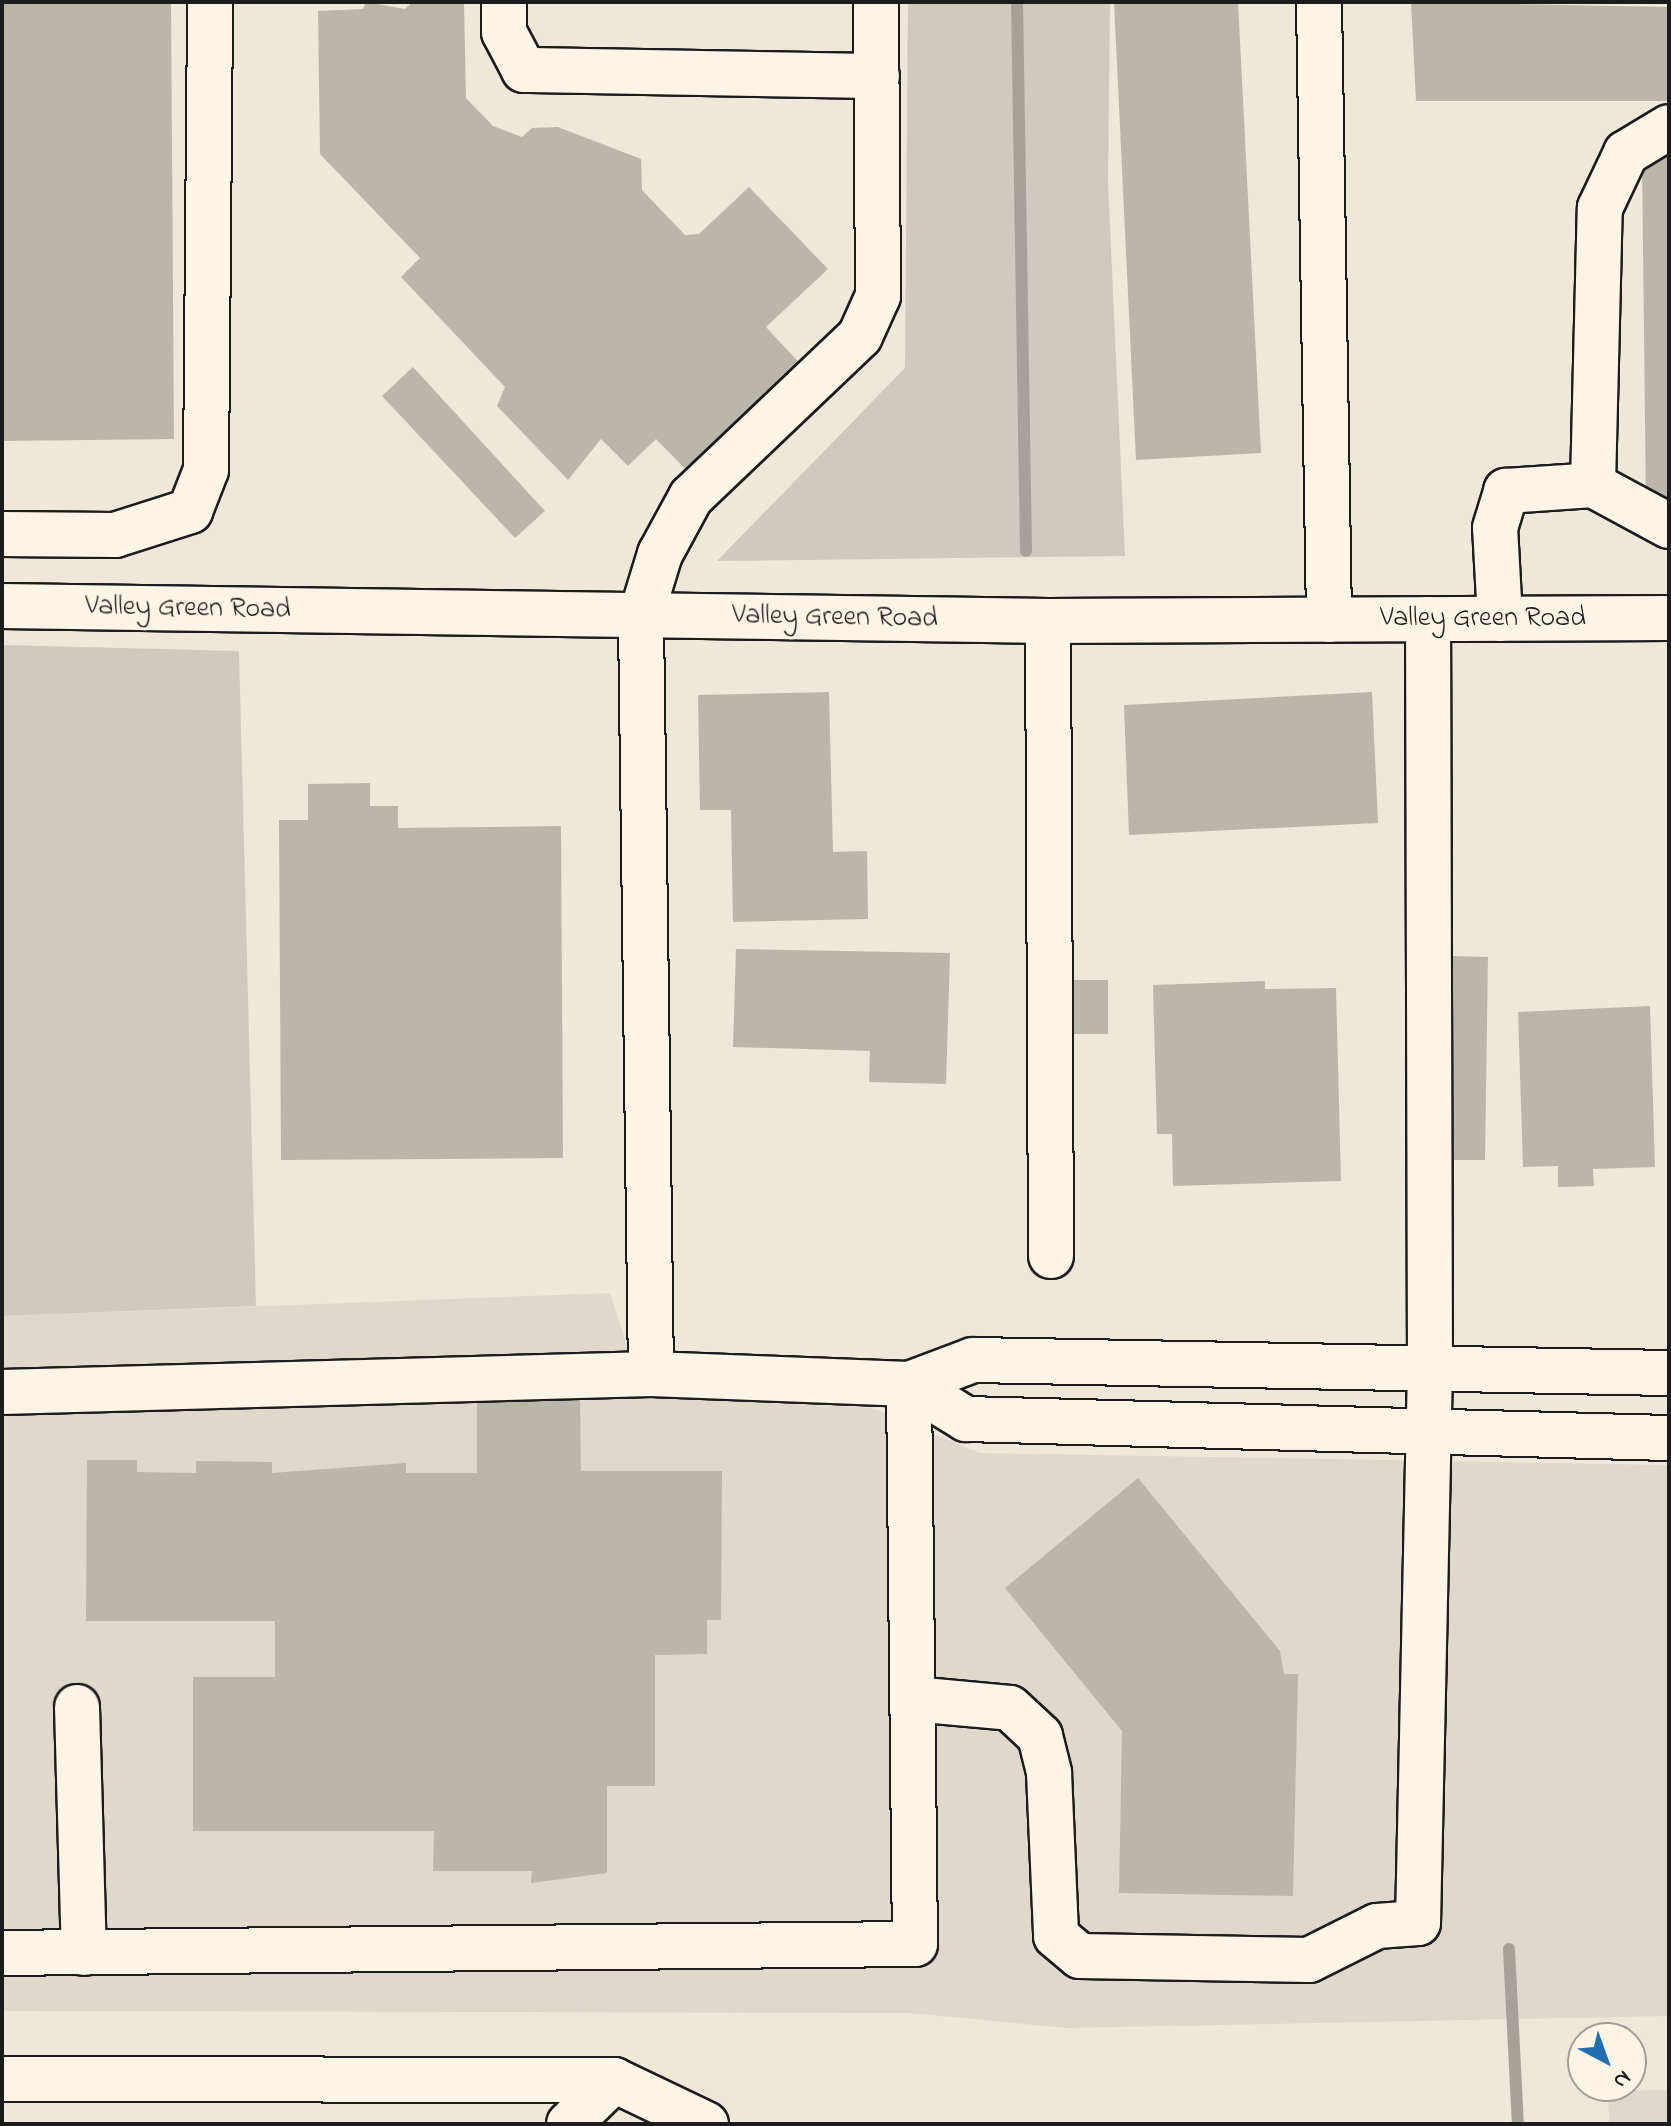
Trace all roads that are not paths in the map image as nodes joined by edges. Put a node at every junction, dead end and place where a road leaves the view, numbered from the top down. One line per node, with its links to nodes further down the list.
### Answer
1 (210, 2): 9 (street)
2 (504, 2): 5 (street)
3 (876, 2): 5 (street)
4 (1319, 2): 15 (street)
5 (877, 76): 11 (street)
6 (1669, 127): 7 (street)
7 (1593, 485): 8 (street); 14 (street)
8 (1669, 526)
9 (2, 534)
10 (2, 606): 11 (street, Valley Green Road)
11 (641, 616): 16 (street, Valley Green Road); 20 (street)
12 (1669, 618): 14 (street, Valley Green Road)
13 (1428, 619): 14 (street, Valley Green Road); 15 (street, Valley Green Road); 18 (street)
14 (1500, 619)
15 (1329, 620): 16 (street, Valley Green Road)
16 (1048, 621): 17 (street)
17 (1051, 1256)
18 (1430, 1368): 19 (street); 21 (street); 23 (street)
19 (1669, 1373)
20 (651, 1374): 21 (street); 22 (street)
21 (909, 1384): 23 (street); 25 (street)
22 (2, 1392)
23 (1427, 1431): 24 (street); 25 (street)
24 (1669, 1438)
25 (913, 1699): 28 (street)
26 (77, 1707): 28 (street)
27 (2, 1953): 28 (street)
28 (84, 1953)
29 (2, 2079): 30 (street)
30 (614, 2080): 31 (street); 32 (street)
31 (569, 2124)
32 (706, 2124)

